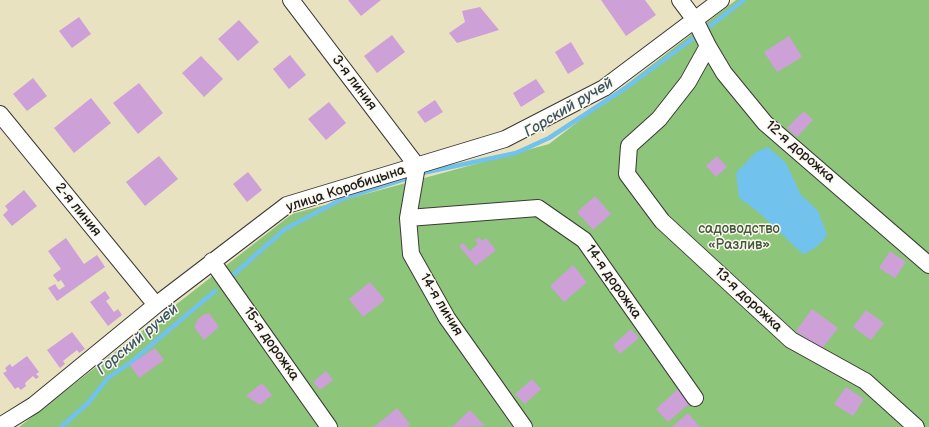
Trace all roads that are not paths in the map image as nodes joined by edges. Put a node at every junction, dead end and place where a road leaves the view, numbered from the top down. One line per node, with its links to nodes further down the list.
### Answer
1 (291, 0): 7 (street, 3-я линия)
2 (680, 0): 4 (street, 12-я дорожка)
3 (721, 0): 4 (street, улица Коробицына)
4 (695, 20): 5 (street, 12-я дорожка); 7 (street, улица Коробицына)
5 (708, 46): 10 (street, 12-я дорожка); 16 (street, 13-я дорожка)
6 (0, 114): 11 (street, 2-я линия)
7 (416, 166): 8 (street, 14-я линия); 9 (street, улица Коробицына)
8 (408, 218): 12 (street, 14-я дорожка); 15 (street, 14-я линия)
9 (212, 262): 11 (street, улица Коробицына); 14 (street, 15-я дорожка)
10 (929, 265)
11 (156, 305): 13 (street, улица Коробицына)
12 (695, 398)
13 (0, 426)
14 (329, 427)
15 (524, 427)
16 (916, 427)

